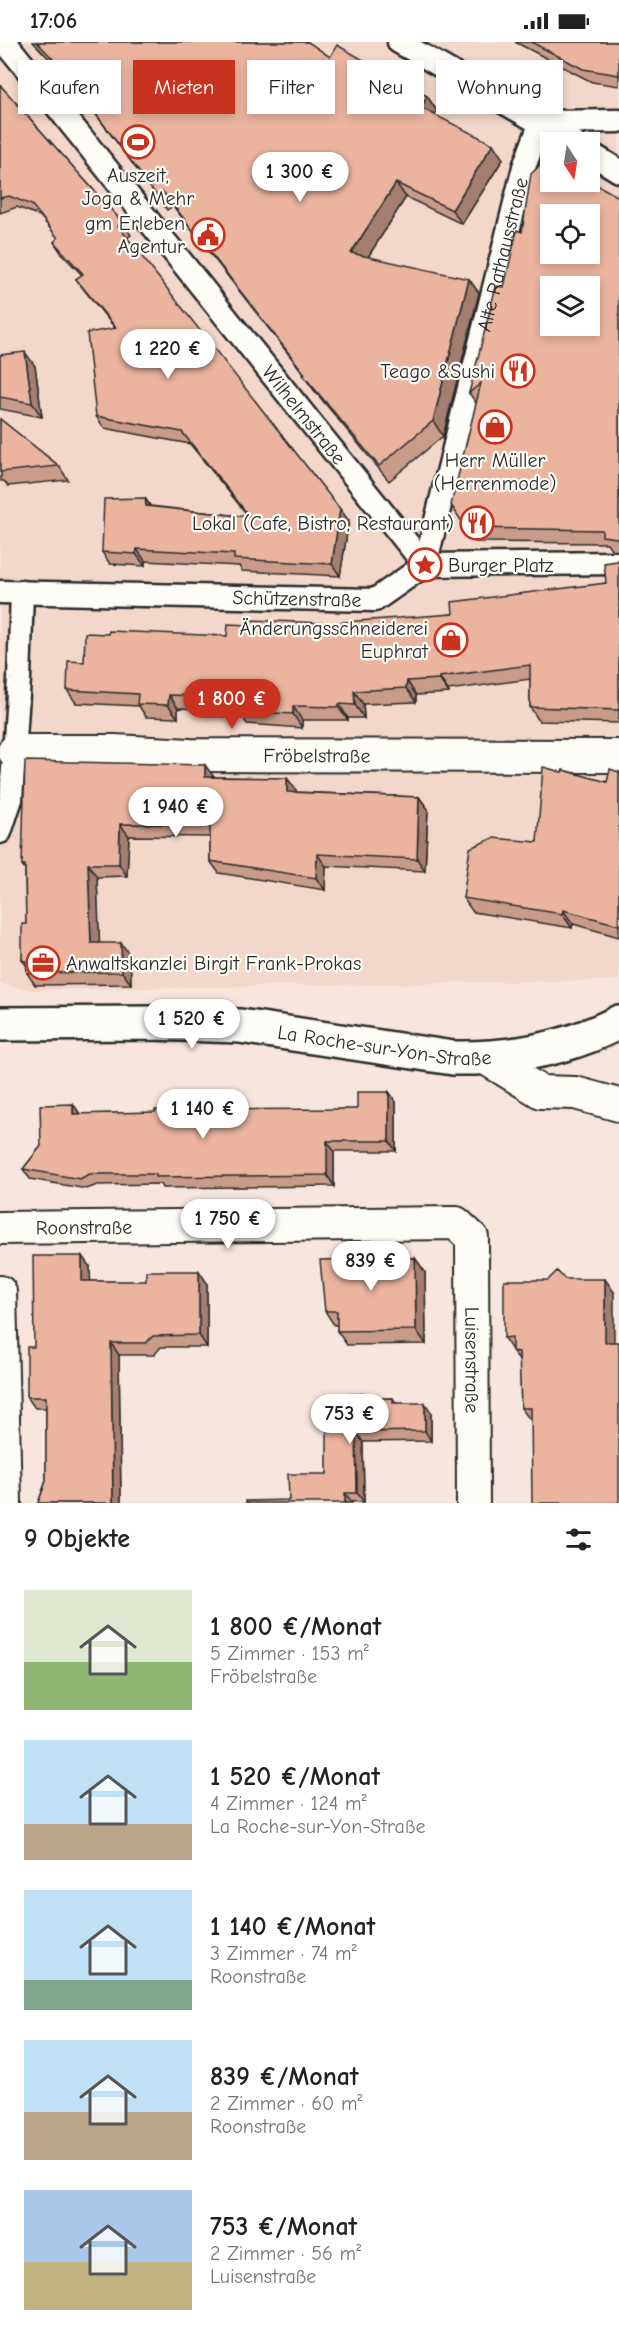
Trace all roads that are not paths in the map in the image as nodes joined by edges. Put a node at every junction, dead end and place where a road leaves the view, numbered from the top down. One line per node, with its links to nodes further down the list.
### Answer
1 (4, 42): 9 (street, Wilhelmstraße)
2 (399, 42): 4 (street)
3 (619, 121): 4 (street)
4 (541, 123): 5 (street); 9 (street, Alte Rathausstraße)
5 (556, 132)
6 (600, 159): 7 (street)
7 (619, 171)
8 (619, 563): 9 (street)
9 (425, 565): 10 (street, Schützenstraße)
10 (11, 592): 11 (street)
11 (14, 751): 12 (street, Fröbelstraße); 13 (street)
12 (619, 756)
13 (2, 820)
14 (619, 1022): 16 (street, La Roche-sur-Yon-Straße)
15 (0, 1024): 16 (street, La Roche-sur-Yon-Straße)
16 (487, 1059): 17 (street)
17 (619, 1105)
18 (456, 1223): 19 (street, Roonstraße); 22 (street, Luisenstraße)
19 (0, 1228)
20 (0, 1292): 21 (street)
21 (5, 1503)
22 (474, 1503)

